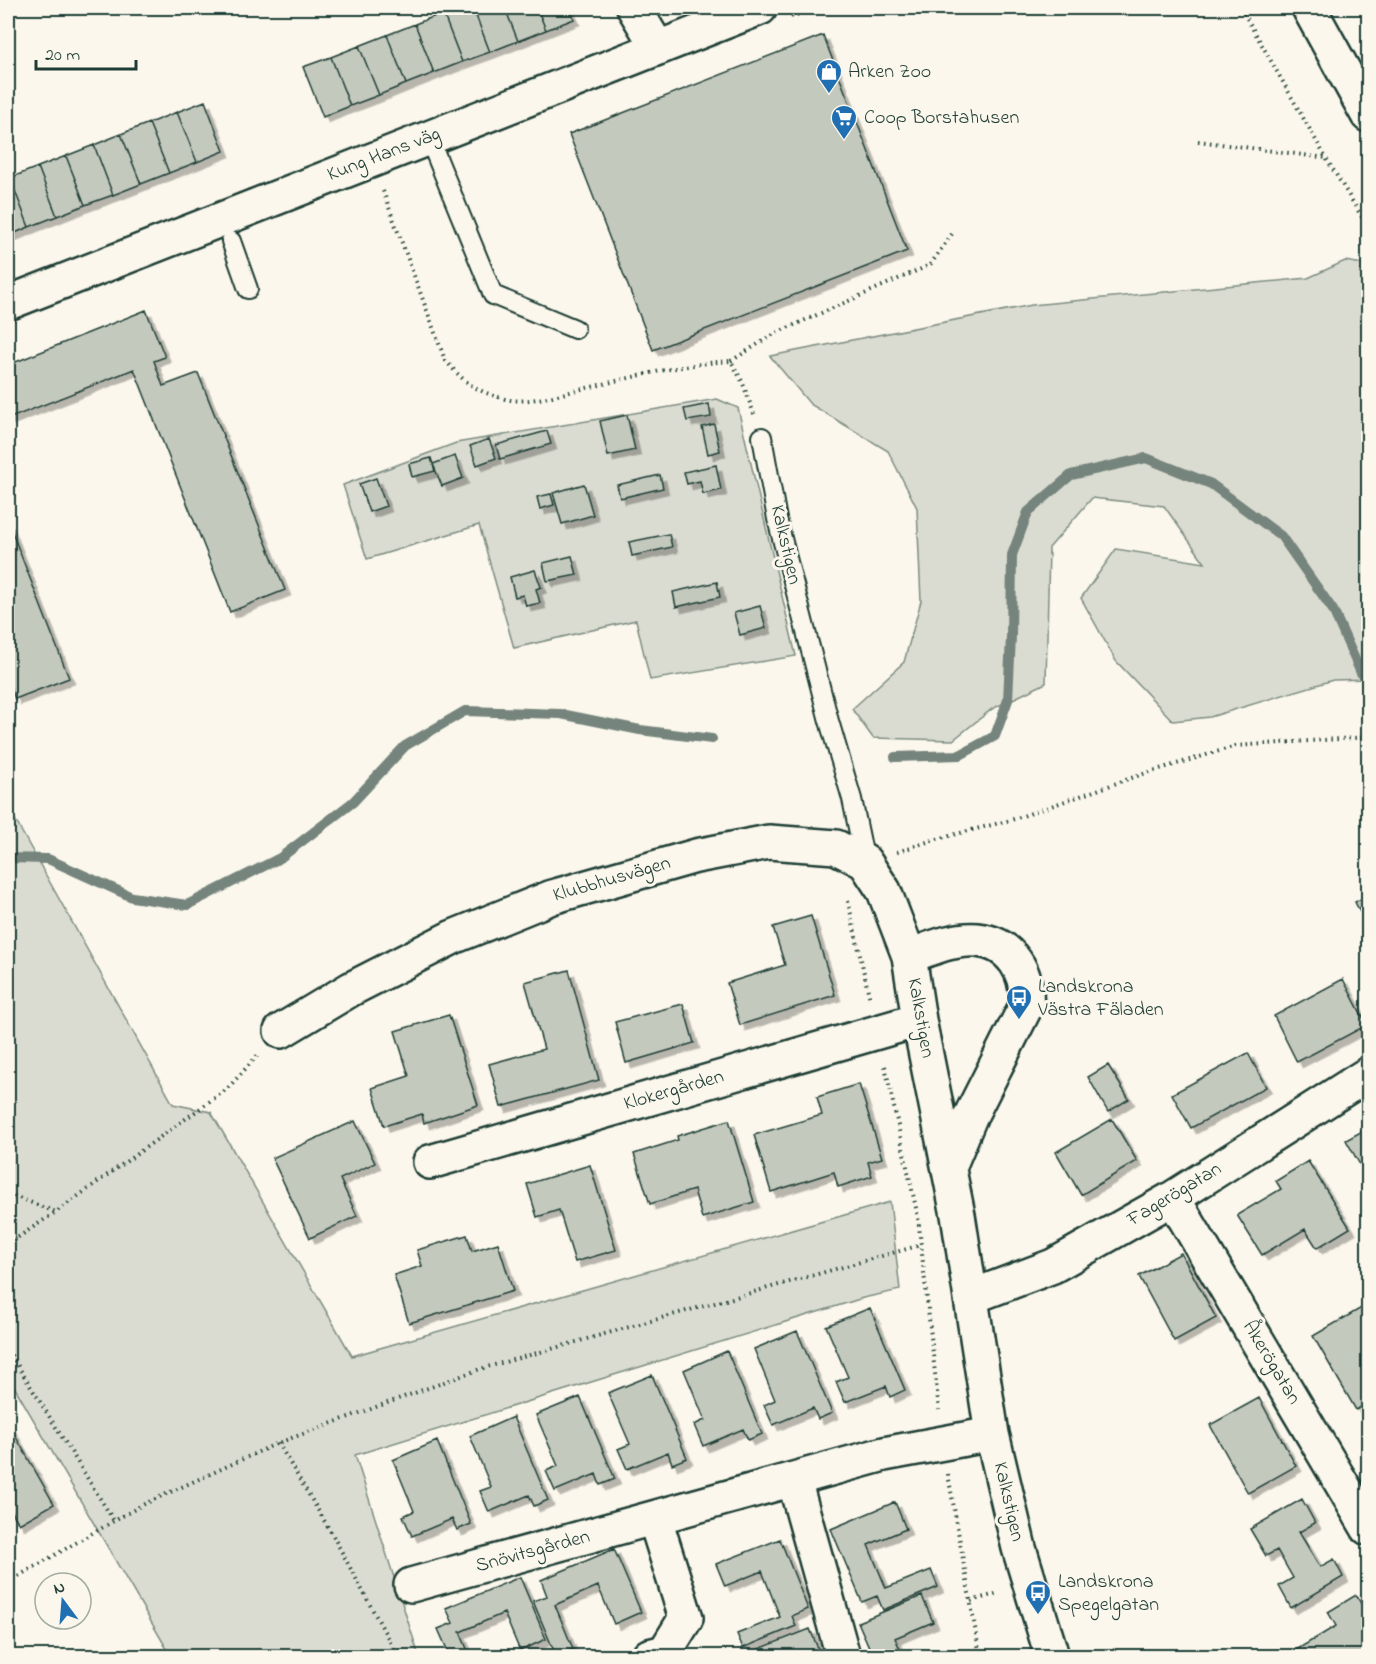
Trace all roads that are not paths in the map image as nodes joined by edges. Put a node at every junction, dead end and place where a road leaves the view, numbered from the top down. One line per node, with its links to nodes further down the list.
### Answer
1 (634, 8): 4 (street)
2 (760, 8): 4 (street, Kung Hans väg)
3 (1309, 8): 5 (street)
4 (658, 48): 6 (street, Kung Hans väg)
5 (1368, 115)
6 (429, 138): 9 (street, Kung Hans väg); 10 (lane)
7 (231, 241): 8 (lane)
8 (248, 289)
9 (8, 303)
10 (575, 329)
11 (762, 437): 12 (lane, Kalkstigen)
12 (865, 862): 13 (street, Klubbhusvägen); 15 (street, Klubbhusvägen)
13 (909, 956): 14 (street, Kalkstigen); 18 (street, Kalkstigen)
14 (919, 1020): 17 (street, Klokergården); 18 (street, Kalkstigen)
15 (281, 1031)
16 (1368, 1074): 19 (street, Fagerögatan)
17 (430, 1162)
18 (949, 1167): 20 (street, Kalkstigen)
19 (1173, 1198): 20 (street, Fagerögatan); 24 (street, Åkerögatan)
20 (971, 1297): 21 (street, Kalkstigen)
21 (992, 1434): 22 (street, Snövitsgården); 28 (street, Kalkstigen)
22 (794, 1480): 23 (street, Snövitsgården); 27 (street)
23 (655, 1519): 25 (street, Snövitsgården); 26 (street)
24 (1368, 1528)
25 (411, 1585)
26 (649, 1656)
27 (843, 1656)
28 (1052, 1656)

